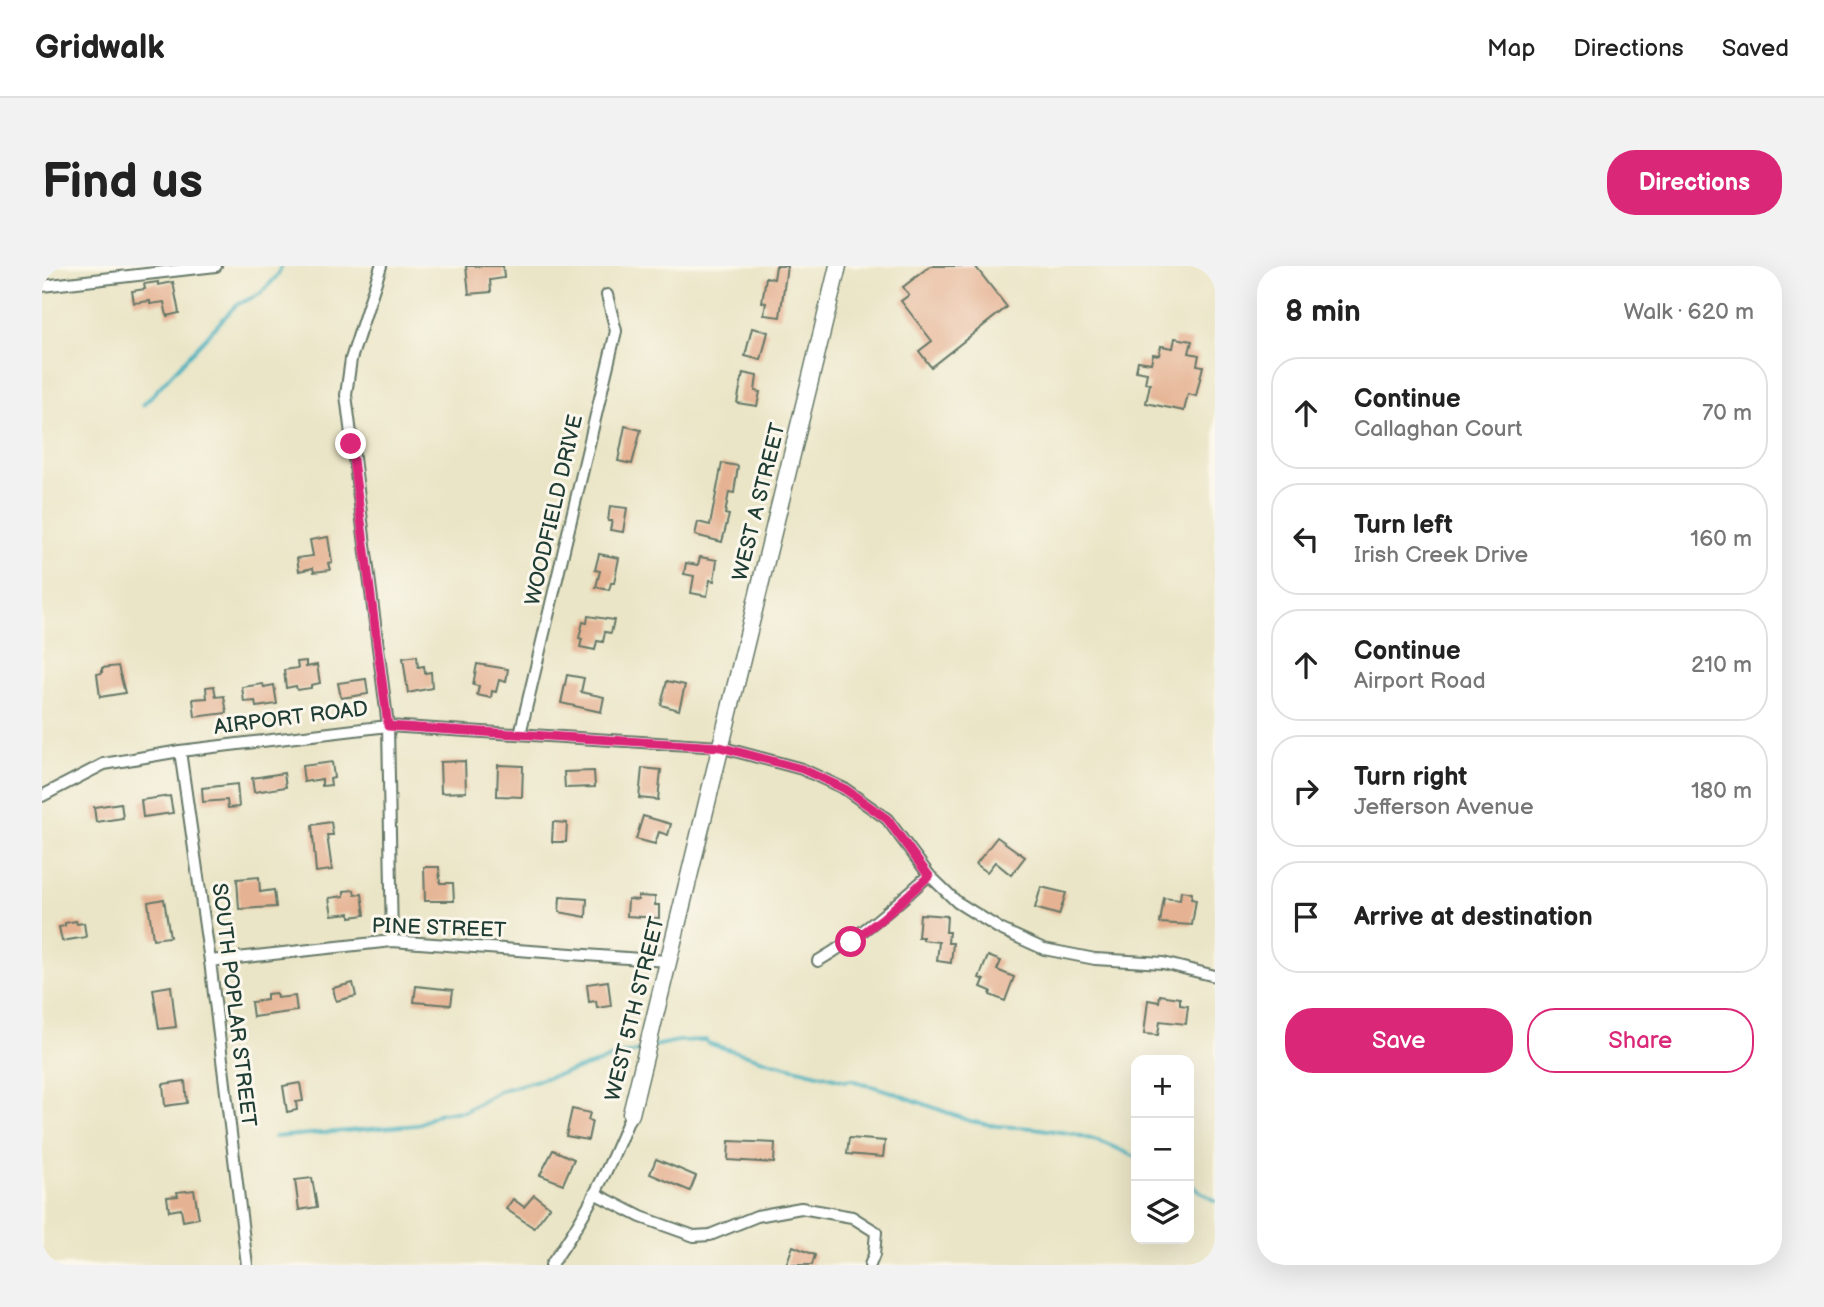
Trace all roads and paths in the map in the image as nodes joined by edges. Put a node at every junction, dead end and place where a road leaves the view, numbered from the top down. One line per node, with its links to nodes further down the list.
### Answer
1 (216, 266): 4 (street)
2 (381, 266): 6 (street)
3 (838, 266): 8 (street, WEST A STREET)
4 (42, 286)
5 (607, 295): 7 (street, WOODFIELD DRIVE)
6 (388, 726): 7 (street, AIRPORT ROAD); 9 (street, AIRPORT ROAD); 12 (street)
7 (520, 734): 8 (street, AIRPORT ROAD)
8 (720, 747): 11 (street, AIRPORT ROAD); 14 (street, WEST 5TH STREET)
9 (180, 751): 10 (street, AIRPORT ROAD); 13 (street, SOUTH POPLAR STREET)
10 (42, 796)
11 (929, 876): 15 (street); 16 (street, AIRPORT ROAD)
12 (393, 941): 13 (street, PINE STREET); 14 (street, PINE STREET)
13 (210, 961): 19 (street, SOUTH POPLAR STREET)
14 (668, 961): 17 (street, WEST 5TH STREET)
15 (818, 961)
16 (1215, 976)
17 (631, 1114): 18 (street, WEST 5TH STREET)
18 (596, 1194): 20 (street, WEST 5TH STREET); 21 (street)
19 (247, 1265)
20 (551, 1265)
21 (870, 1265)

